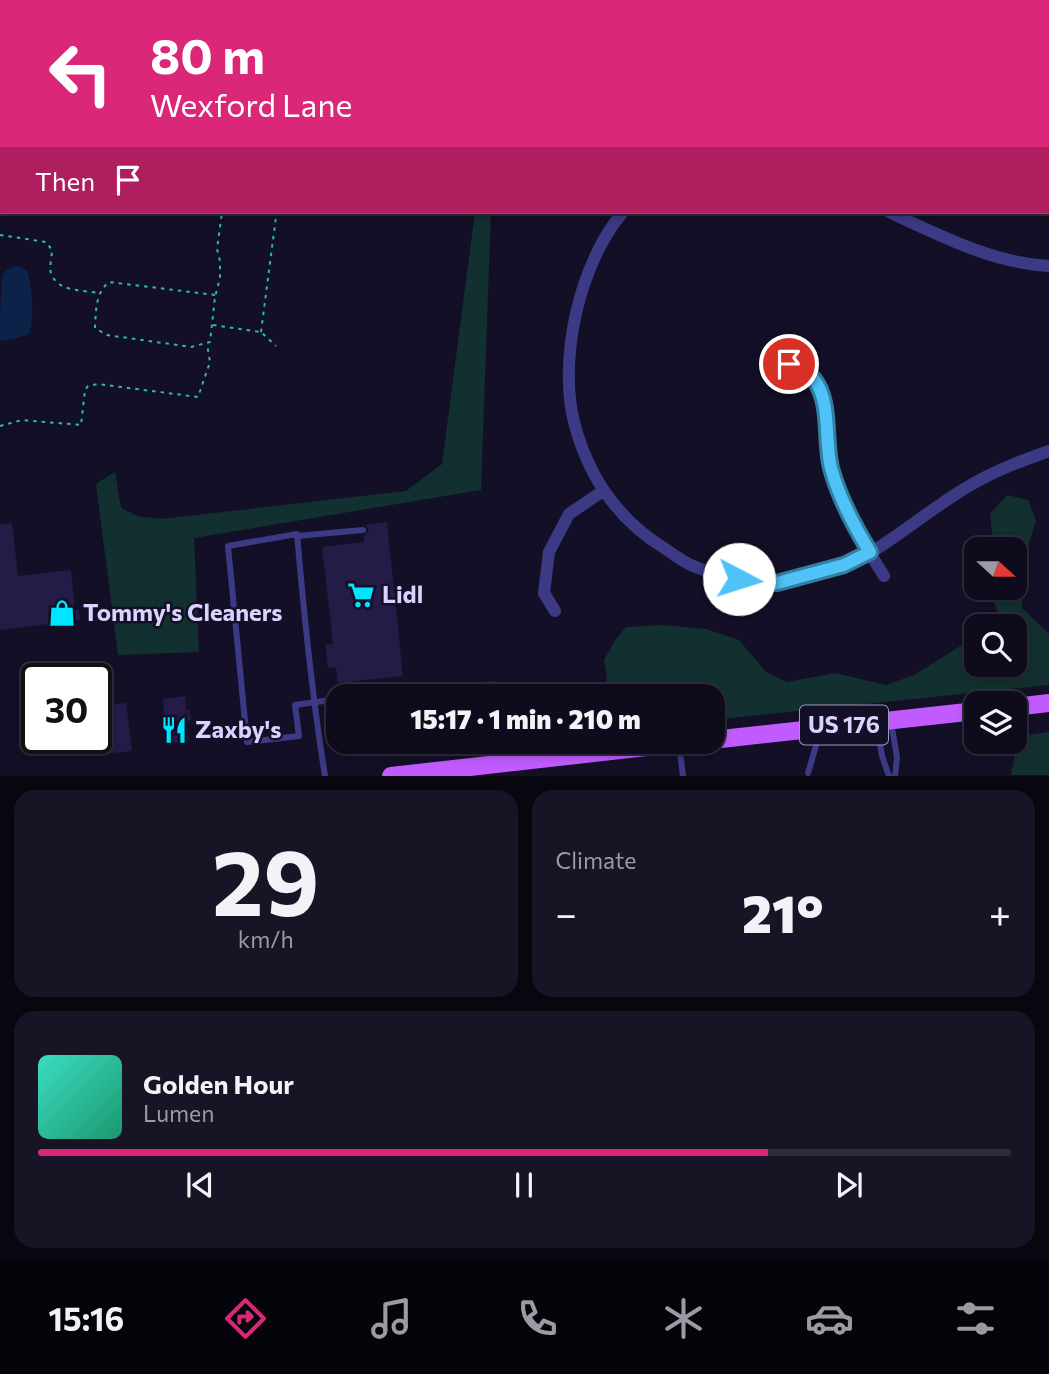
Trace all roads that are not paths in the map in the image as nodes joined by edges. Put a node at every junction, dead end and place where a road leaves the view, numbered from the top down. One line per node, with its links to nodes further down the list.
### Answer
1 (622, 214): 6 (street)
2 (892, 214): 3 (street)
3 (1049, 266)
4 (769, 366): 9 (street)
5 (1049, 452): 9 (street)
6 (603, 491): 9 (street); 11 (street)
7 (363, 530): 8 (lane)
8 (297, 536): 13 (lane); 13 (lane)
9 (870, 552): 10 (street)
10 (884, 576)
11 (555, 611)
12 (326, 700): 13 (lane)
13 (315, 701): 26 (lane)
14 (1049, 703): 15 (main road)
15 (1027, 706)
16 (964, 712): 17 (main road, US 176)
17 (884, 721): 18 (main road, US 176); 29 (lane); 30 (lane)
18 (821, 728): 19 (main road, US 176); 25 (lane)
19 (725, 739)
20 (607, 754): 22 (main road)
21 (684, 754): 28 (lane)
22 (494, 770): 23 (main road)
23 (460, 772): 24 (main road)
24 (424, 774): 27 (main road)
25 (808, 774)
26 (326, 775)
27 (391, 775)
28 (682, 775)
29 (889, 775)
30 (895, 775)

